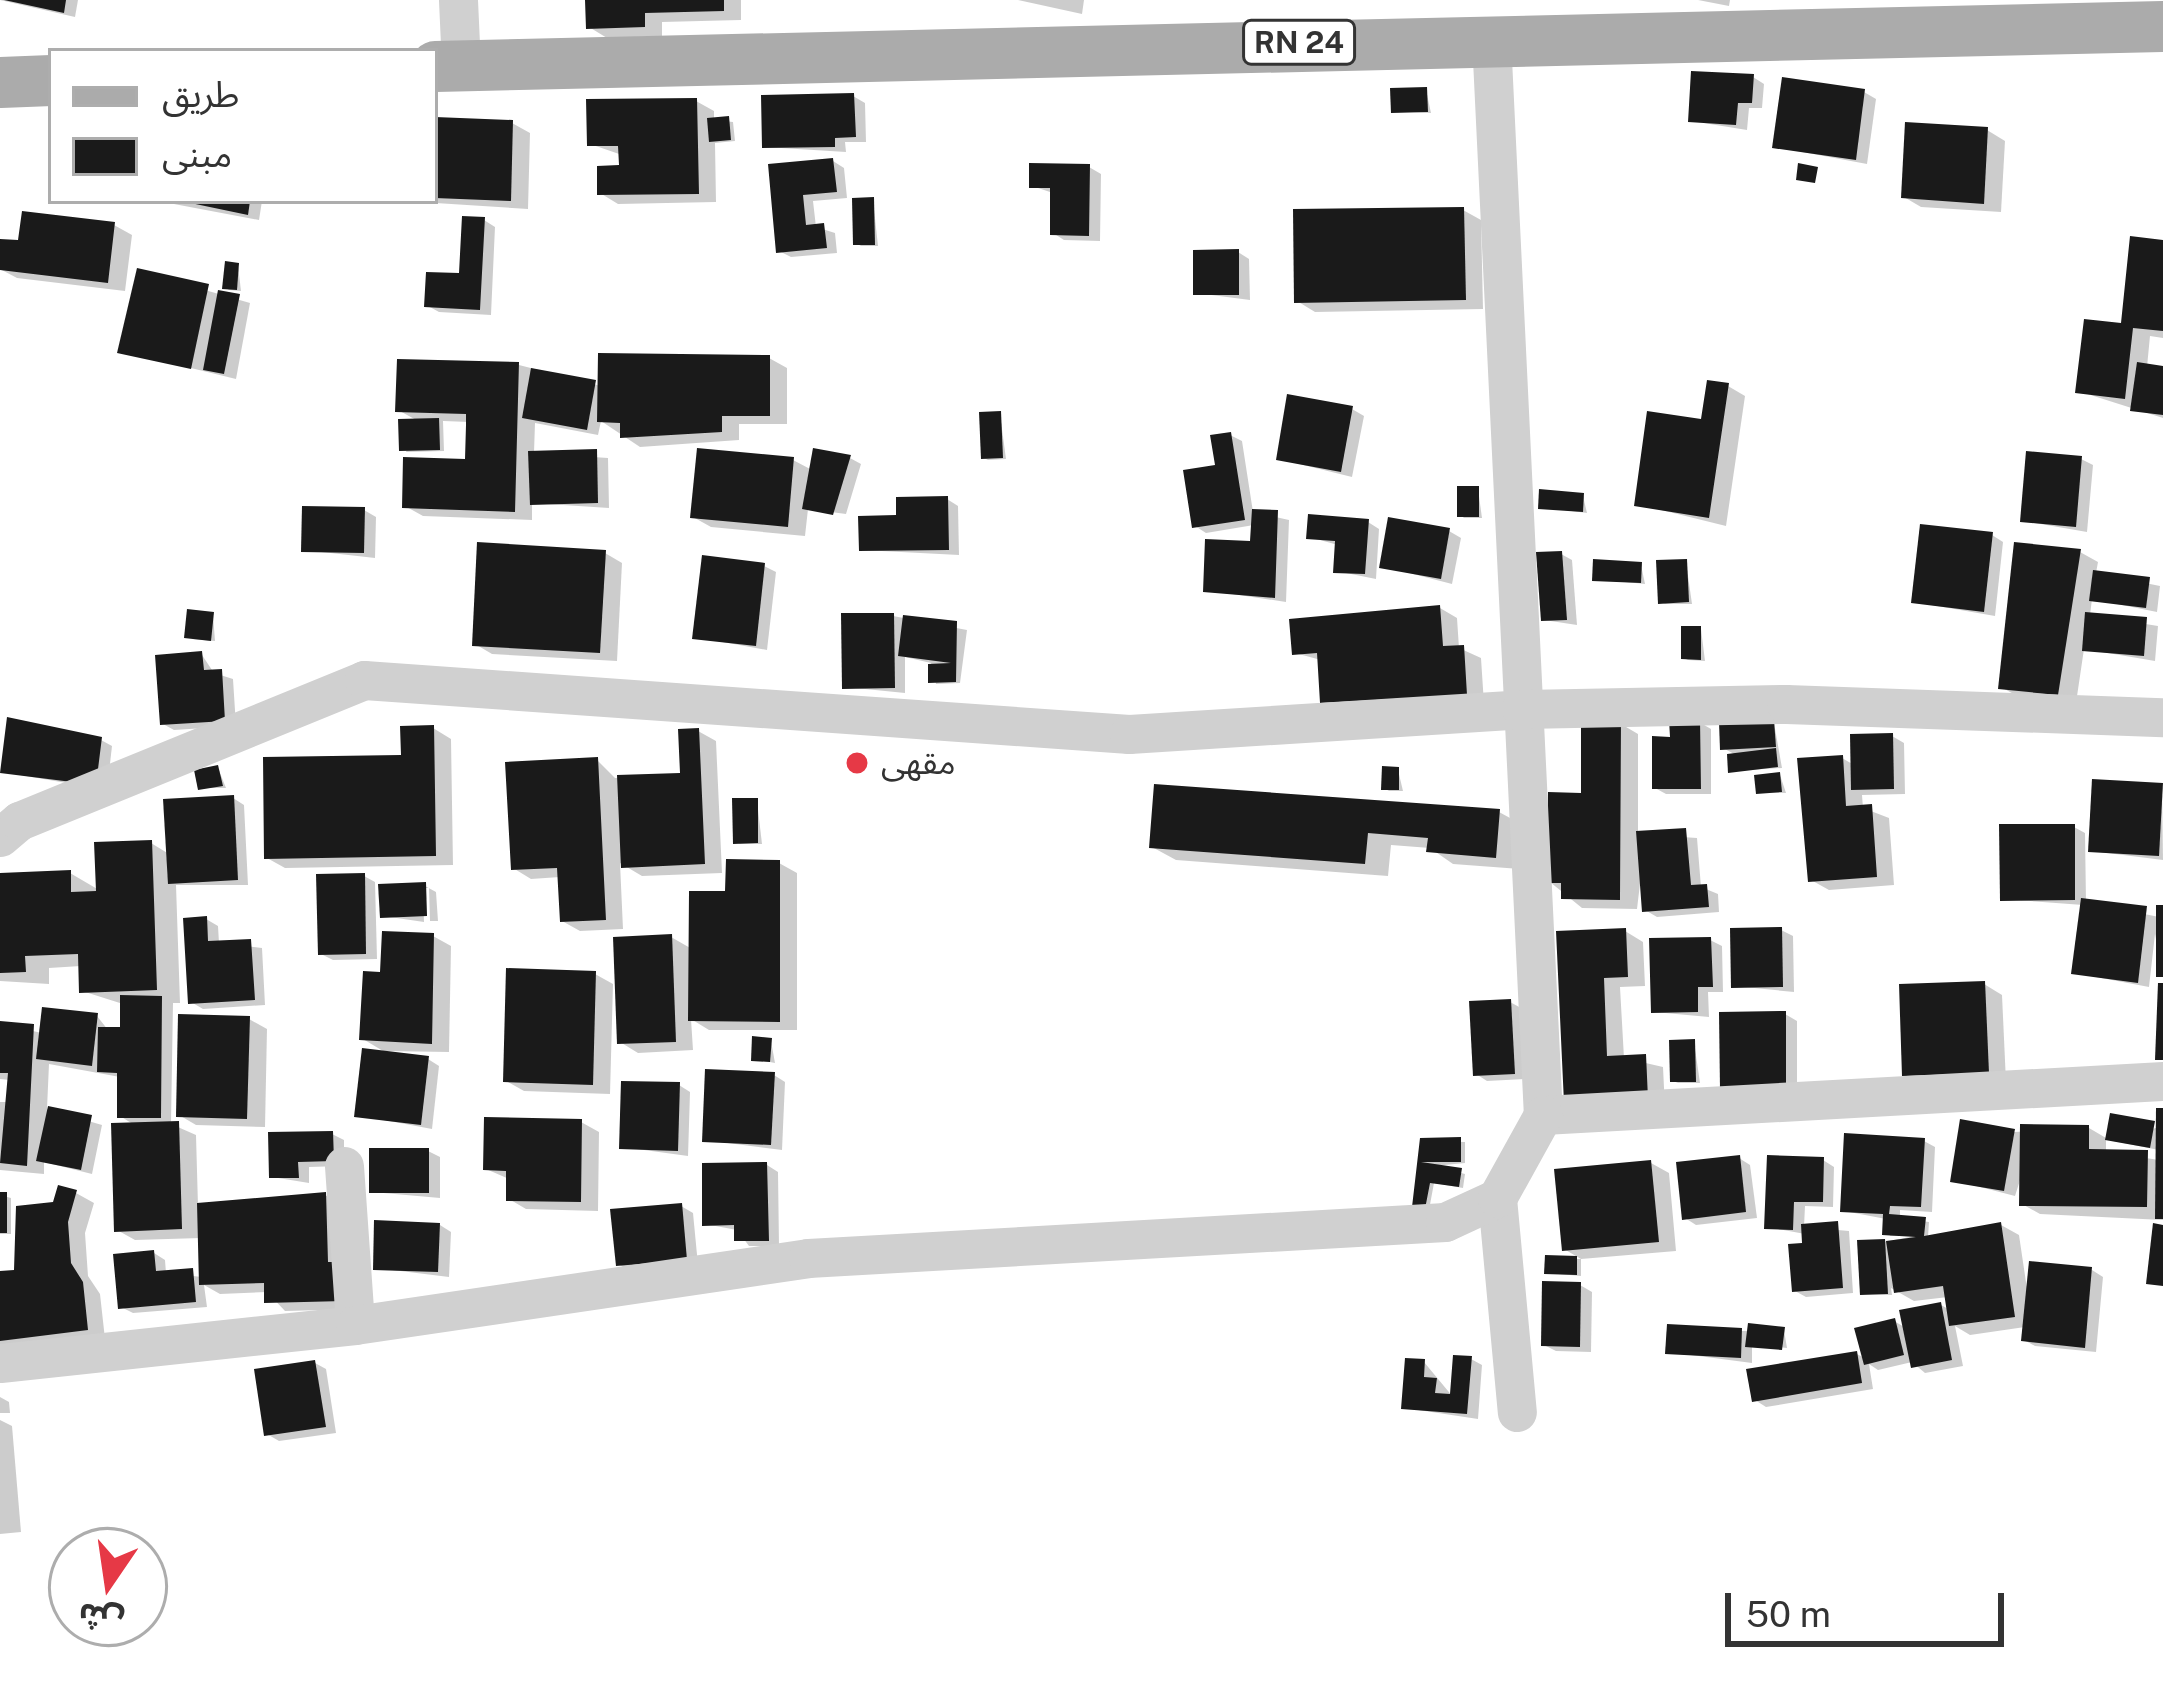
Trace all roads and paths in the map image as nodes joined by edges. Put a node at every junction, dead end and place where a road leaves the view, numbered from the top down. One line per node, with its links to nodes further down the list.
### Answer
1 (458, 0): 4 (street)
2 (2163, 26): 3 (main road, RN 24)
3 (1491, 38): 4 (main road, RN 24); 7 (street)
4 (448, 66)
5 (48, 80): 6 (main road)
6 (0, 82)
7 (1521, 710): 8 (street); 9 (street); 11 (street)
8 (2163, 717)
9 (0, 837)
10 (2163, 1081): 11 (street)
11 (1543, 1115): 13 (street)
12 (344, 1166): 14 (street)
13 (1497, 1198): 14 (street); 16 (street)
14 (355, 1325): 15 (street)
15 (0, 1363)
16 (1517, 1412)

